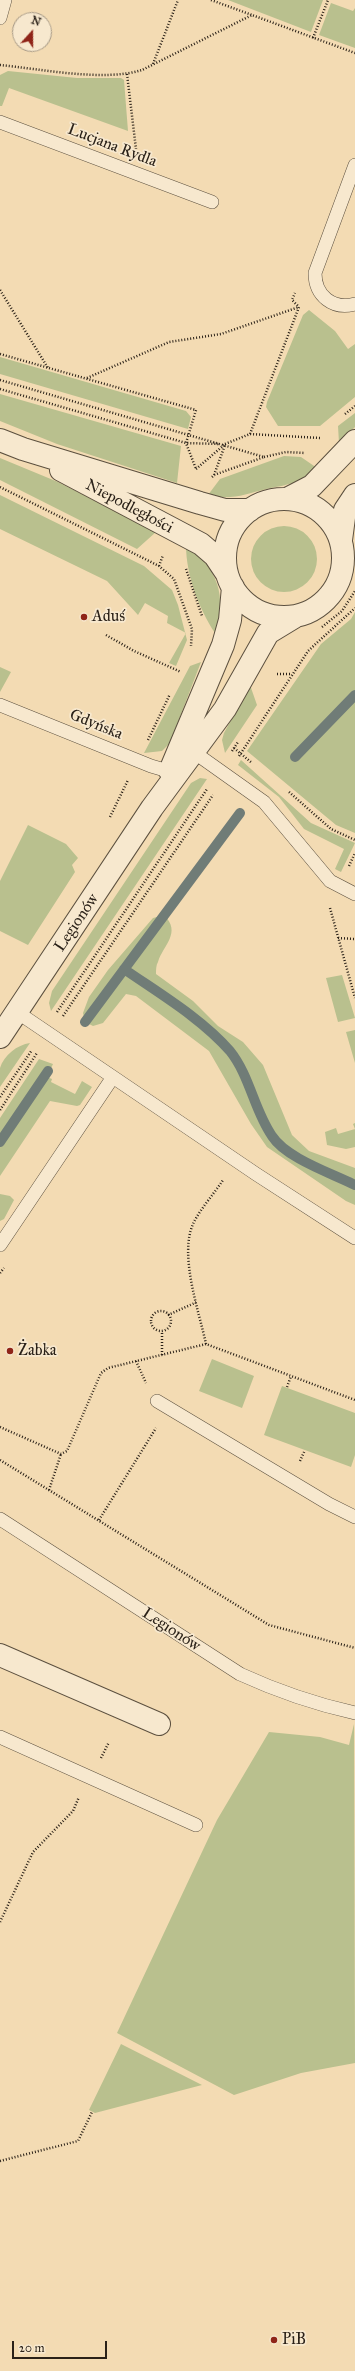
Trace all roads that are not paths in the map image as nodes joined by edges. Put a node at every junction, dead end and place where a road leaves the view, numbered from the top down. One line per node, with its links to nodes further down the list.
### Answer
1 (5, 0): 2 (lane)
2 (0, 18)
3 (0, 122): 5 (lane, Lucjana Rydla)
4 (355, 165): 6 (lane)
5 (212, 202)
6 (355, 304)
7 (0, 440): 9 (street, Niepodległości)
8 (355, 441): 11 (street)
9 (23, 449): 12 (street, Niepodległości); 14 (street, Niepodległości)
10 (355, 495): 13 (street)
11 (287, 499): 12 (street); 13 (street)
12 (250, 510): 14 (street)
13 (341, 540): 15 (street)
14 (230, 581): 15 (street); 17 (street, Legionów)
15 (296, 616): 17 (street, Legionów)
16 (0, 705): 18 (lane, Gdyńska)
17 (188, 748): 18 (street, Legionów); 19 (lane)
18 (174, 773): 20 (street, Legionów)
19 (355, 894)
20 (17, 1012): 21 (street, Legionów); 22 (lane)
21 (0, 1037)
22 (113, 1077): 23 (lane); 24 (lane)
23 (355, 1238)
24 (0, 1245)
25 (157, 1401): 26 (lane)
26 (355, 1517)
27 (0, 1519): 29 (lane, Legionów)
28 (0, 1656): 30 (street)
29 (355, 1712)
30 (159, 1724)
31 (0, 1737): 32 (lane)
32 (196, 1825)

